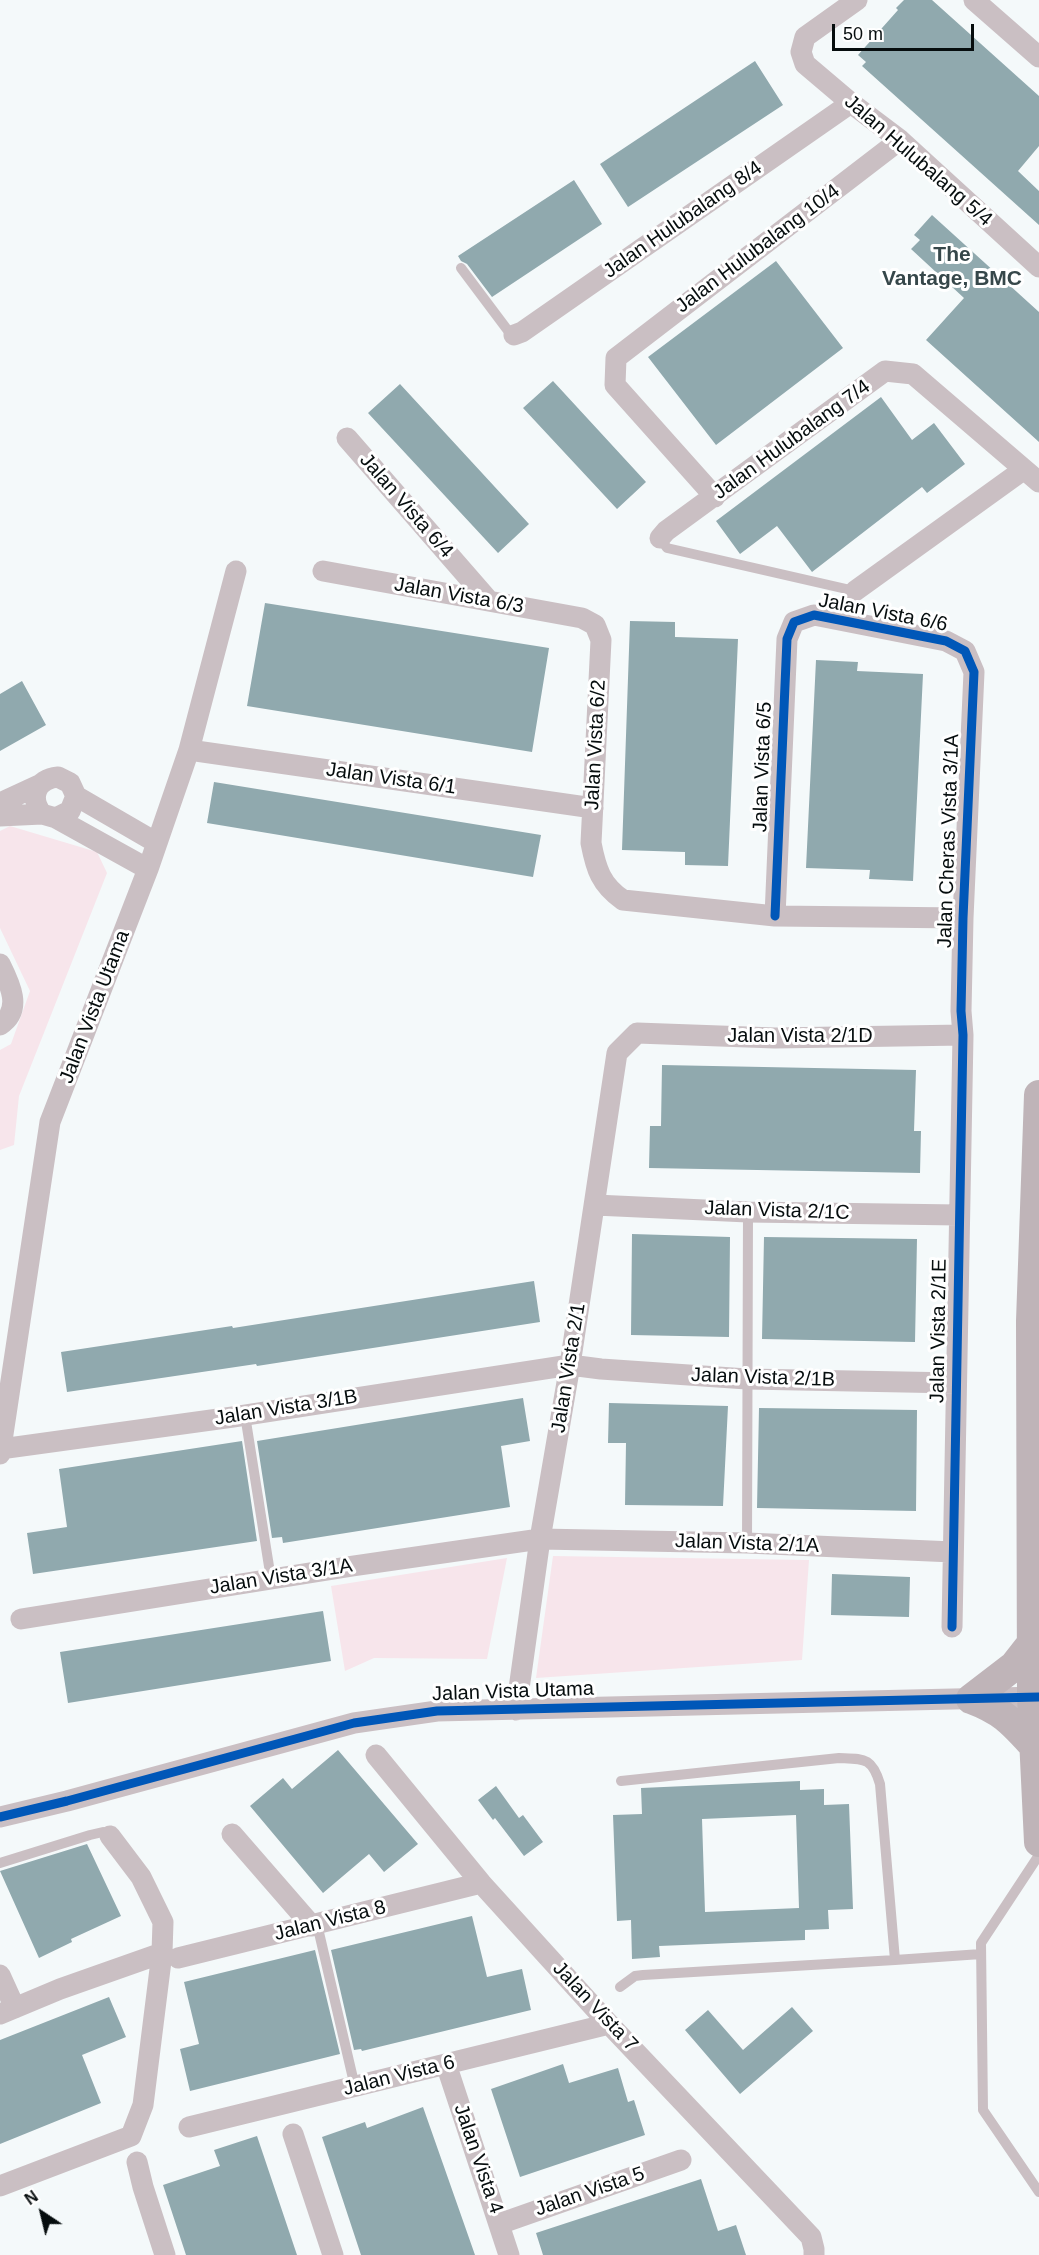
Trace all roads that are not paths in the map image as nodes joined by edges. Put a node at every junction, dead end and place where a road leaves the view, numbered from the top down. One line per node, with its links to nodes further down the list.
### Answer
1 (857, 0): 4 (street, Jalan Hulubalang 5/4)
2 (974, 0): 3 (street)
3 (1039, 57)
4 (851, 103): 5 (street, Jalan Hulubalang 5/4); 8 (street, Jalan Hulubalang 8/4)
5 (900, 140): 6 (street, Jalan Hulubalang 5/4); 11 (street, Jalan Hulubalang 10/4)
6 (1039, 267)
7 (461, 268): 8 (lane)
8 (514, 335)
9 (346, 438): 16 (street, Jalan Vista 6/4)
10 (1031, 476): 11 (street, Jalan Hulubalang 7/4); 15 (street)
11 (715, 497): 12 (street, Jalan Hulubalang 7/4)
12 (660, 538): 15 (lane)
13 (236, 571): 20 (street, Jalan Vista Utama)
14 (323, 571): 16 (street, Jalan Vista 6/3)
15 (855, 591)
16 (489, 602): 18 (street, Jalan Vista 6/3)
17 (794, 622): 19 (street, Jalan Vista 6/6); 29 (street, Jalan Vista 6/5)
18 (595, 624): 24 (street, Jalan Vista 6/2)
19 (965, 651): 30 (street, Jalan Cheras Vista 3/1A)
20 (189, 750): 24 (street, Jalan Vista 6/1); 27 (street, Jalan Vista Utama)
21 (39, 785): 22 (street); 23 (street); 26 (street)
22 (76, 796): 26 (street); 27 (street)
23 (0, 803)
24 (593, 808): 29 (street, Jalan Vista 6/2)
25 (0, 816): 26 (street)
26 (49, 816): 28 (street)
27 (157, 843): 28 (street, Jalan Vista Utama)
28 (148, 869): 43 (street, Jalan Vista Utama)
29 (776, 916): 30 (street)
30 (963, 918): 34 (street, Jalan Cheras Vista 3/1A)
31 (0, 964): 32 (street)
32 (0, 1025)
33 (637, 1033): 34 (street, Jalan Vista 2/1D); 36 (street, Jalan Vista 2/1)
34 (963, 1035): 38 (street, Jalan Vista 2/1E)
35 (1039, 1095): 51 (main road)
36 (595, 1205): 37 (street, Jalan Vista 2/1C); 39 (street, Jalan Vista 2/1)
37 (748, 1212): 38 (street, Jalan Vista 2/1C); 40 (lane)
38 (959, 1215): 41 (street, Jalan Vista 2/1E)
39 (570, 1365): 40 (street, Jalan Vista 2/1B); 42 (street, Jalan Vista 3/1B); 45 (street, Jalan Vista 2/1)
40 (747, 1379): 41 (street, Jalan Vista 2/1B); 46 (lane)
41 (956, 1383): 47 (street, Jalan Vista 2/1E)
42 (245, 1415): 43 (street, Jalan Vista 3/1B); 48 (lane)
43 (0, 1449): 44 (street, Jalan Vista Utama)
44 (0, 1454)
45 (540, 1539): 46 (street, Jalan Vista 2/1A); 48 (street, Jalan Vista 3/1A); 54 (street, Jalan Vista 2/1)
46 (747, 1543): 47 (street, Jalan Vista 2/1A)
47 (953, 1552): 50 (street, Jalan Vista 2/1E)
48 (271, 1579): 49 (street, Jalan Vista 3/1A)
49 (21, 1618)
50 (952, 1627)
51 (1032, 1643): 52 (main road); 53 (main road)
52 (1036, 1697): 53 (street, Jalan Vista Utama); 55 (main road)
53 (971, 1699): 54 (street, Jalan Vista Utama); 55 (main road)
54 (516, 1710): 58 (street, Jalan Vista Utama)
55 (1034, 1746): 61 (main road)
56 (376, 1755): 64 (street, Jalan Vista 7)
57 (621, 1781): 68 (lane)
58 (0, 1817)
59 (232, 1834): 65 (street)
60 (110, 1836): 63 (lane); 67 (street)
61 (1039, 1842)
62 (1039, 1855): 66 (lane)
63 (0, 1863)
64 (481, 1883): 65 (street, Jalan Vista 8); 72 (street, Jalan Vista 7)
65 (314, 1925): 67 (street, Jalan Vista 8); 74 (lane)
66 (981, 1954): 68 (lane); 80 (lane)
67 (170, 1955): 71 (street, Jalan Vista 8); 79 (street)
68 (895, 1960): 70 (lane)
69 (0, 1976): 71 (street)
70 (620, 1987)
71 (8, 2011)
72 (609, 2024): 73 (street, Jalan Vista 6); 85 (street, Jalan Vista 7)
73 (446, 2064): 74 (street, Jalan Vista 6); 81 (street, Jalan Vista 4)
74 (355, 2087): 75 (street, Jalan Vista 6)
75 (189, 2127)
76 (293, 2134): 83 (street)
77 (681, 2160): 81 (street, Jalan Vista 5)
78 (137, 2162): 82 (street)
79 (0, 2186)
80 (1039, 2192)
81 (499, 2224): 84 (street, Jalan Vista 4)
82 (165, 2255)
83 (333, 2255)
84 (509, 2255)
85 (814, 2255)

